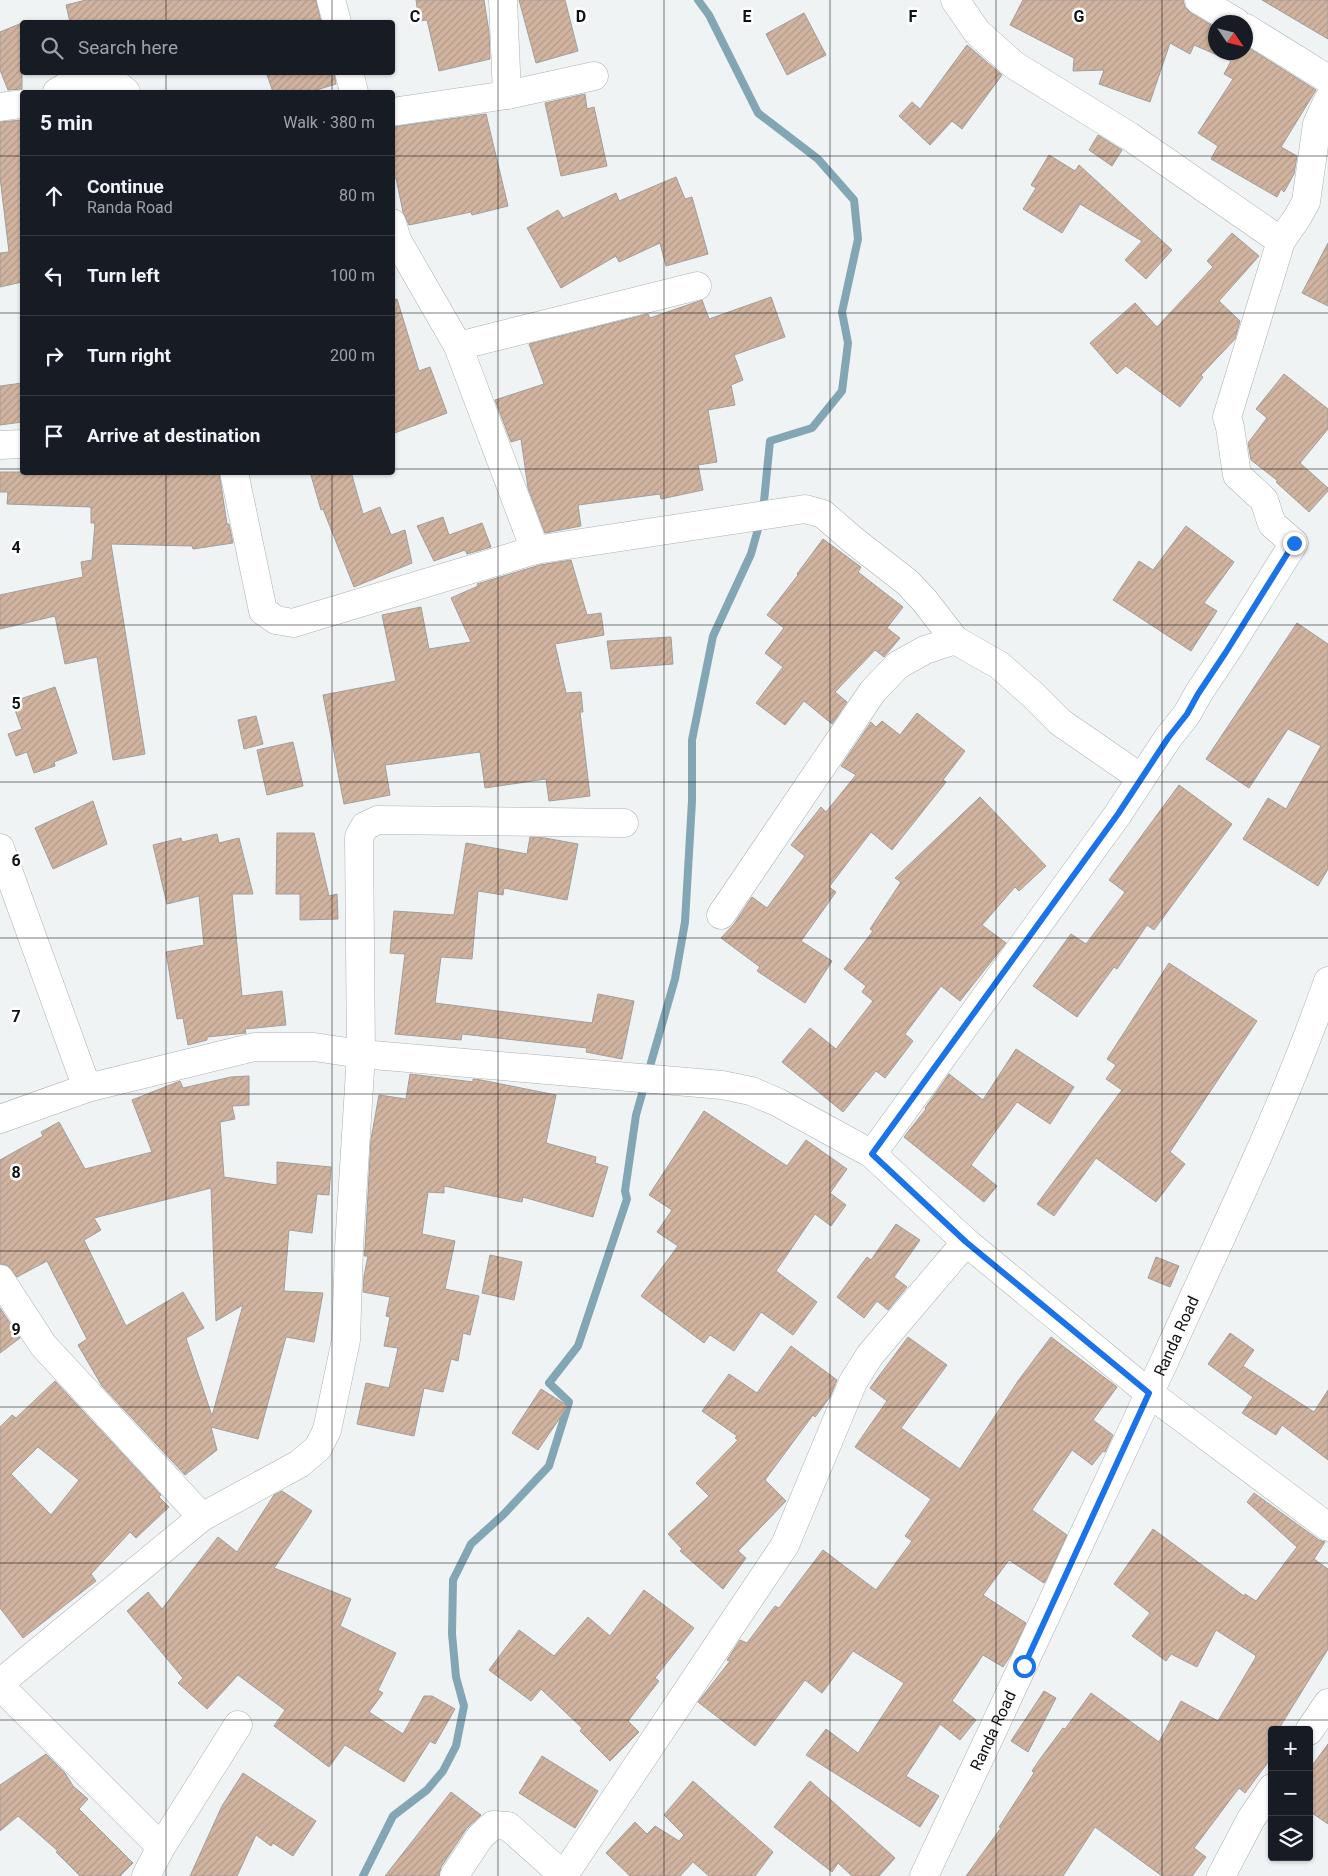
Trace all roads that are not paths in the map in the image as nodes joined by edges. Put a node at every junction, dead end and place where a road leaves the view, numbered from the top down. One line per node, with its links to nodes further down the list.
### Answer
1 (331, 0): 6 (street)
2 (503, 0): 14 (street)
3 (955, 0): 20 (street)
4 (1200, 0): 5 (street)
5 (1225, 15)
6 (336, 20)
7 (1253, 32): 10 (street)
8 (351, 75): 13 (street)
9 (594, 76): 14 (street)
10 (1328, 79)
11 (60, 90): 12 (street)
12 (124, 90)
13 (354, 90)
14 (506, 95): 18 (street)
15 (1328, 100): 20 (street)
16 (20, 104): 17 (street)
17 (0, 107)
18 (395, 112)
19 (395, 232): 22 (street)
20 (1281, 241): 28 (street)
21 (697, 286): 22 (street)
22 (458, 346): 26 (street)
23 (20, 444): 24 (street)
24 (0, 445)
25 (235, 475): 26 (street)
26 (535, 550): 27 (street)
27 (955, 640): 28 (street); 31 (street)
28 (1141, 778): 37 (street)
29 (624, 823): 34 (street)
30 (0, 848): 35 (street)
31 (721, 915)
32 (1328, 981): 33 (street, Randa Road)
33 (1320, 1034): 40 (street, Randa Road)
34 (360, 1054): 35 (street); 37 (street); 41 (street)
35 (87, 1088): 36 (street)
36 (0, 1119)
37 (872, 1154): 38 (street)
38 (966, 1242): 40 (street); 51 (street)
39 (0, 1279): 41 (street)
40 (1149, 1393): 42 (street); 52 (street, Randa Road)
41 (202, 1518): 43 (street)
42 (1328, 1527)
43 (0, 1684): 48 (street)
44 (1328, 1703): 46 (street)
45 (238, 1726): 48 (street)
46 (1312, 1726)
47 (1268, 1794): 53 (street)
48 (161, 1847): 49 (street)
49 (146, 1876)
50 (454, 1876): 51 (street)
51 (564, 1876)
52 (924, 1876)
53 (1221, 1876)

